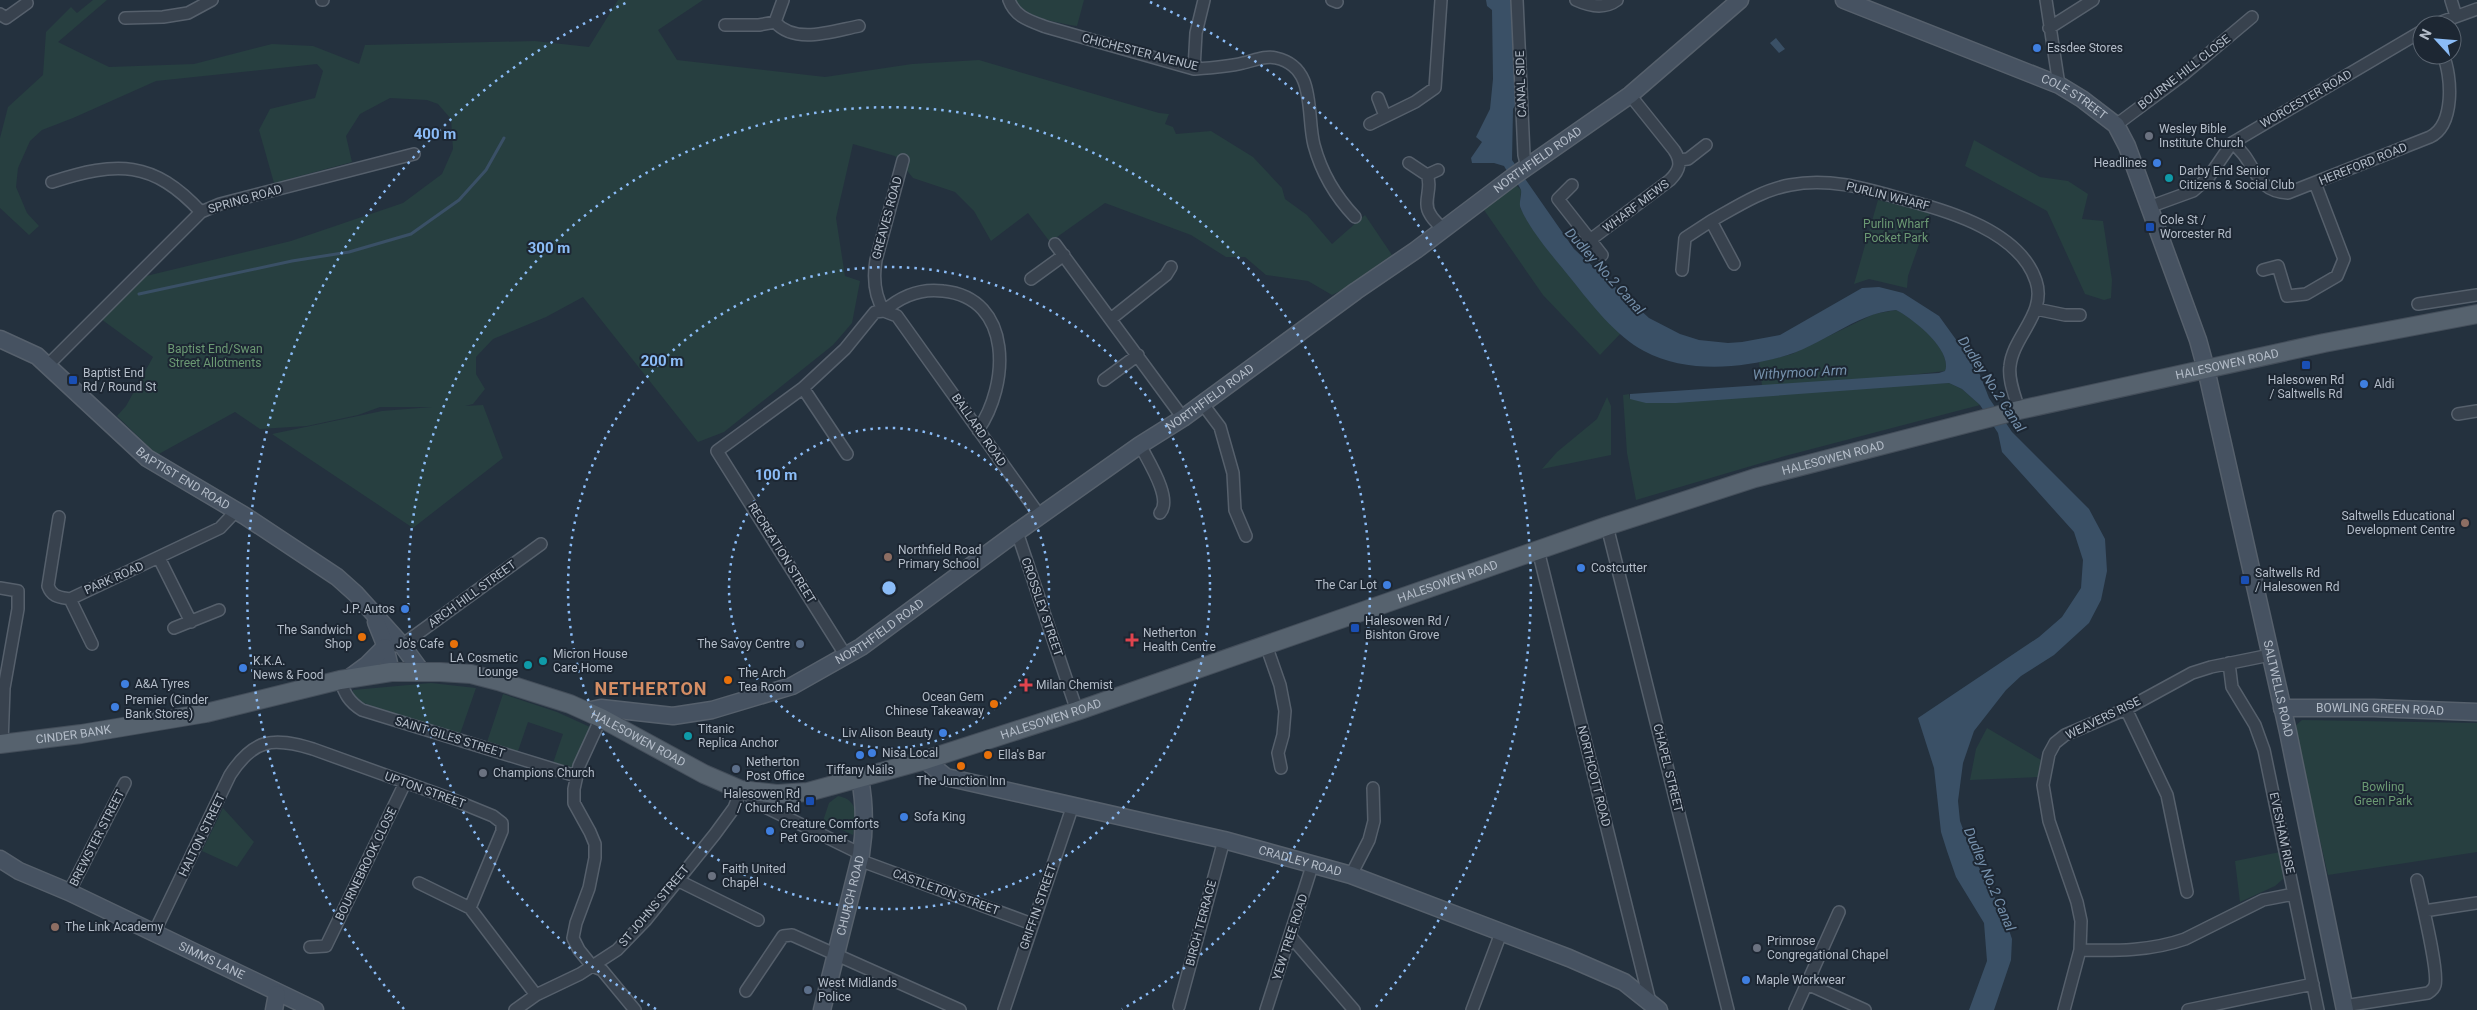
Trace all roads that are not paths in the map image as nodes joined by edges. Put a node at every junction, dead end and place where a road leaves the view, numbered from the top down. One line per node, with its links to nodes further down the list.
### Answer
1 (212, 0): 20 (street)
2 (783, 0): 21 (street)
3 (1009, 0): 27 (street, CHICHESTER AVENUE)
4 (1204, 0): 27 (street)
5 (1441, 0): 31 (street)
6 (1517, 0): 40 (street, CANAL SIDE)
7 (1576, 0): 8 (street)
8 (1616, 0)
9 (1740, 0): 29 (street, NORTHFIELD ROAD)
10 (1844, 0): 28 (street, COLE STREET)
11 (2046, 0): 24 (street)
12 (2093, 0): 24 (street)
13 (2451, 0): 17 (street)
14 (27, 3): 16 (street)
15 (2477, 9): 18 (street)
16 (0, 14)
17 (2456, 15)
18 (2459, 15)
19 (2252, 17): 33 (street, BOURNE HILL CLOSE)
20 (125, 18)
21 (775, 22): 22 (street); 23 (street)
22 (725, 25)
23 (858, 26)
24 (2049, 28): 28 (street)
25 (2412, 37): 34 (street, WORCESTER ROAD)
26 (2447, 65): 42 (street, HEREFORD ROAD)
27 (1194, 68): 46 (street, CHICHESTER AVENUE)
28 (2059, 85): 33 (street, COLE STREET)
29 (1630, 95): 38 (street); 40 (street, NORTHFIELD ROAD)
30 (1378, 98): 31 (street)
31 (1385, 116): 32 (street)
32 (1370, 124)
33 (2116, 125): 44 (street, COLE STREET)
34 (2232, 142): 42 (street, HEREFORD ROAD); 44 (street, WORCESTER ROAD)
35 (1706, 145): 38 (street)
36 (414, 154): 45 (street, SPRING ROAD)
37 (903, 160): 61 (street, GREAVES ROAD)
38 (1679, 160): 49 (street, WHARF MEWS)
39 (1409, 163): 48 (street)
40 (1527, 168): 48 (street, NORTHFIELD ROAD)
41 (52, 182): 45 (street)
42 (2314, 184): 56 (street)
43 (1572, 185): 49 (street, WHARF MEWS)
44 (2149, 207): 68 (street, COLE STREET)
45 (201, 212): 67 (street, SPRING ROAD)
46 (1355, 217)
47 (1711, 221): 53 (street); 55 (street, PURLIN WHARF); 60 (street, PURLIN WHARF)
48 (1444, 230): 71 (street, NORTHFIELD ROAD)
49 (1590, 240): 52 (street, WHARF MEWS)
50 (1056, 244): 51 (street)
51 (1064, 255): 57 (street); 64 (street)
52 (1602, 255)
53 (1734, 264)
54 (1171, 266): 64 (street)
55 (1682, 270)
56 (2263, 270)
57 (1031, 279)
58 (2477, 295): 59 (street)
59 (2418, 304)
60 (2036, 309): 63 (street); 72 (street, PURLIN WHARF)
61 (884, 311): 70 (street); 76 (street, BALLARD ROAD); 76 (street)
62 (2477, 314): 68 (main road, HALESOWEN ROAD)
63 (2080, 315)
64 (1112, 318): 66 (street)
65 (0, 339): 67 (street, BAPTIST END ROAD)
66 (1138, 355): 69 (street); 75 (street)
67 (47, 366): 79 (street, BAPTIST END ROAD)
68 (2206, 369): 72 (main road, HALESOWEN ROAD); 99 (street, SALTWELLS ROAD)
69 (1104, 380)
70 (802, 388): 78 (street); 100 (street, RECREATION STREET)
71 (1202, 403): 75 (street, NORTHFIELD ROAD); 85 (street)
72 (2015, 411): 83 (main road, HALESOWEN ROAD)
73 (2477, 411): 74 (street)
74 (2458, 414)
75 (1183, 418): 77 (street, NORTHFIELD ROAD)
76 (978, 430): 81 (street, BALLARD ROAD)
77 (1140, 445): 80 (street); 81 (street, NORTHFIELD ROAD)
78 (847, 454)
79 (236, 511): 88 (street, PARK ROAD); 92 (street, BAPTIST END ROAD)
80 (1160, 513)
81 (1040, 516): 84 (street, NORTHFIELD ROAD)
82 (59, 517): 90 (street, PARK ROAD)
83 (1607, 526): 87 (main road, HALESOWEN ROAD); 168 (street, CHAPEL STREET)
84 (1017, 532): 100 (street, NORTHFIELD ROAD); 108 (street, CROSSLEY STREET)
85 (1246, 536)
86 (541, 544): 96 (street, ARCH HILL STREET)
87 (1538, 550): 97 (main road, HALESOWEN ROAD); 156 (street, NORTHCOTT ROAD)
88 (159, 558): 90 (street, PARK ROAD); 93 (street, PARK ROAD)
89 (0, 588): 113 (street)
90 (70, 599): 95 (street, PARK ROAD)
91 (219, 610): 93 (street)
92 (372, 612): 96 (street, BAPTIST END ROAD); 98 (street, BAPTIST END ROAD)
93 (191, 622): 94 (street)
94 (174, 628)
95 (92, 644)
96 (402, 645): 98 (street); 102 (street, BAPTIST END ROAD)
97 (1266, 645): 108 (main road, HALESOWEN ROAD); 116 (street)
98 (385, 646): 103 (street, BAPTIST END ROAD); 105 (street)
99 (2270, 655): 101 (street, WEAVERS RISE); 106 (street, SALTWELLS ROAD)
100 (846, 656): 110 (street, NORTHFIELD ROAD)
101 (2229, 663): 107 (street, WEAVERS RISE); 134 (street, EVESHAM RISE)
102 (421, 671): 103 (main road, CINDER BANK); 104 (main road, CINDER BANK)
103 (390, 672): 105 (main road, CINDER BANK)
104 (440, 672): 111 (main road, HALESOWEN ROAD)
105 (344, 679): 113 (main road, CINDER BANK); 117 (street, SAINT GILES STREET)
106 (2282, 708): 109 (street, BOWLING GREEN ROAD); 157 (street, SALTWELLS ROAD)
107 (2126, 709): 133 (street); 146 (street, WEAVERS RISE)
108 (1077, 710): 115 (main road, HALESOWEN ROAD)
109 (2477, 712)
110 (642, 713): 111 (street, NORTHFIELD ROAD); 112 (street)
111 (594, 714): 112 (main road, HALESOWEN ROAD); 117 (street)
112 (624, 730): 122 (main road, HALESOWEN ROAD)
113 (1, 744)
114 (258, 746): 120 (street, UPTON STREET); 141 (street, HALTON STREET)
115 (925, 760): 118 (main road, HALESOWEN ROAD); 123 (street, CRADLEY ROAD)
116 (1281, 768)
117 (576, 776): 149 (street)
118 (860, 779): 122 (main road, HALESOWEN ROAD); 125 (street, CHURCH ROAD)
119 (125, 783): 132 (street, BREWSTER STREET)
120 (405, 783): 136 (street, UPTON STREET); 144 (street, BOURNEBROOK CLOSE)
121 (1373, 788): 128 (street)
122 (745, 791): 125 (street, CASTLETON STREET); 129 (street, ST JOHNS STREET)
123 (1073, 805): 124 (street, CRADLEY ROAD); 140 (street, GRIFFIN STREET)
124 (1224, 840): 127 (street, CRADLEY ROAD); 155 (street, BIRCH TERRACE)
125 (860, 857): 140 (street, CASTLETON STREET); 148 (street, CHURCH ROAD)
126 (0, 859): 132 (street, SIMMS LANE)
127 (1313, 863): 128 (street, CRADLEY ROAD); 143 (street, YEW TREE ROAD)
128 (1350, 875): 142 (street, CRADLEY ROAD)
129 (677, 880): 139 (street); 149 (street, ST JOHNS STREET)
130 (2417, 880): 137 (street)
131 (419, 883): 136 (street)
132 (69, 892): 141 (street, SIMMS LANE)
133 (2187, 892)
134 (2294, 894): 146 (street); 151 (street, EVESHAM RISE)
135 (2477, 903): 137 (street)
136 (470, 908): 154 (street)
137 (2424, 911): 157 (street)
138 (1839, 912): 150 (street)
139 (758, 920)
140 (1032, 924): 164 (street, GRIFFIN STREET)
141 (154, 933): 153 (street, SIMMS LANE)
142 (1502, 933): 156 (street, CRADLEY ROAD); 167 (street)
143 (1291, 937): 165 (street, YEW TREE ROAD); 166 (street)
144 (326, 946): 145 (street); 147 (street)
145 (310, 947)
146 (2080, 950): 171 (street, WEAVERS RISE)
147 (336, 954)
148 (835, 956): 152 (street); 162 (street, CHURCH ROAD); 163 (street)
149 (592, 966): 154 (street, ST JOHNS STREET); 161 (street)
150 (1805, 983): 169 (street); 170 (street)
151 (2313, 984): 172 (street); 173 (street, EVESHAM RISE)
152 (746, 991)
153 (277, 994): 158 (street); 159 (street, SIMMS LANE)
154 (536, 995): 160 (street, ST JOHNS STREET)
155 (1179, 1006)
156 (1655, 1006)
157 (2344, 1008)
158 (274, 1010)
159 (315, 1010)
160 (515, 1010)
161 (635, 1010)
162 (822, 1010)
163 (960, 1010)
164 (1004, 1010)
165 (1266, 1010)
166 (1354, 1010)
167 (1472, 1010)
168 (1728, 1010)
169 (1795, 1010)
170 (1865, 1010)
171 (2064, 1010)
172 (2188, 1010)
173 (2318, 1010)

